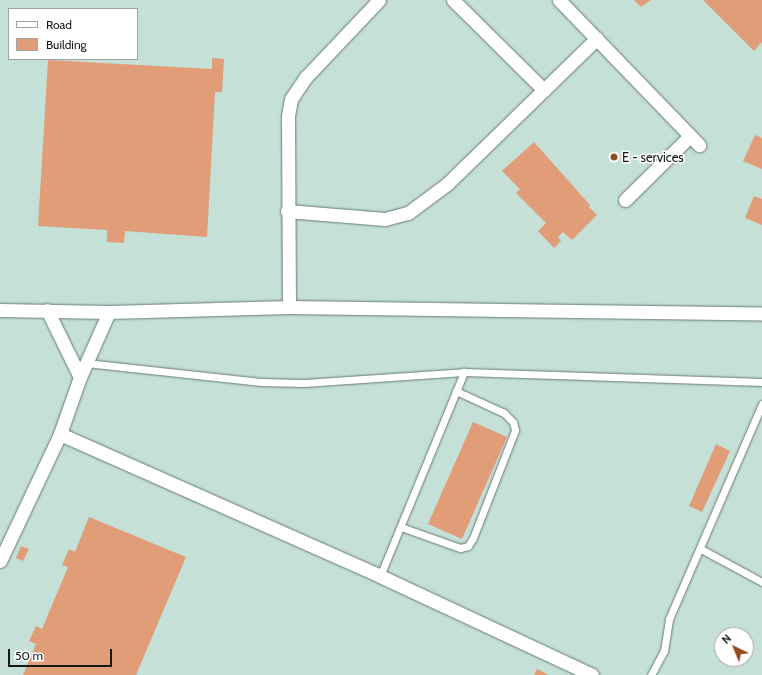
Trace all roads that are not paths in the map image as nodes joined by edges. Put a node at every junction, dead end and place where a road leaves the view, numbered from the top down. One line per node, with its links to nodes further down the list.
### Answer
1 (380, 0): 9 (street)
2 (453, 0): 5 (street)
3 (559, 0): 4 (street)
4 (597, 38): 5 (street); 6 (street)
5 (544, 90): 9 (street)
6 (690, 136): 7 (street); 8 (street)
7 (699, 145)
8 (625, 200)
9 (287, 212): 10 (street)
10 (289, 307): 13 (street); 14 (street)
11 (0, 310): 12 (street)
12 (47, 310): 13 (street); 17 (street)
13 (109, 312): 15 (street)
14 (762, 314)
15 (86, 363): 16 (lane); 17 (street)
16 (464, 372): 18 (lane); 19 (lane)
17 (80, 377): 21 (street)
18 (762, 382)
19 (456, 392): 22 (lane); 22 (lane)
20 (762, 404): 23 (lane)
21 (60, 434): 24 (street); 25 (street)
22 (401, 527): 25 (lane)
23 (701, 549): 26 (lane); 28 (lane)
24 (0, 561)
25 (380, 576): 27 (street)
26 (762, 582)
27 (592, 675)
28 (651, 675)

